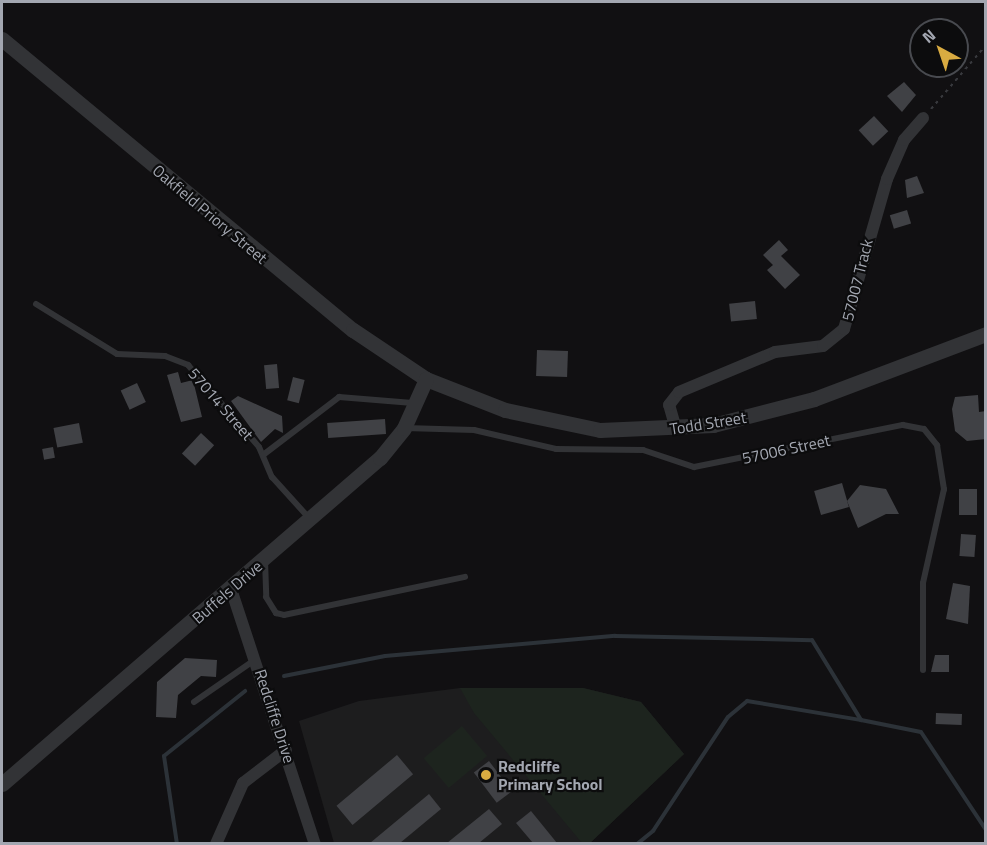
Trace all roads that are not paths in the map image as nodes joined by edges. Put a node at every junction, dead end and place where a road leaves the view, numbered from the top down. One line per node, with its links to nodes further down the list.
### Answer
1 (2, 39): 5 (street, Oakfield Priory Street)
2 (923, 118): 8 (street, 57007 Track)
3 (36, 304): 9 (lane, 57014 Street)
4 (986, 334): 8 (street, Todd Street)
5 (426, 379): 6 (street, Buffels Drive); 8 (street, Todd Street)
6 (415, 404): 7 (street, Buffels Drive); 9 (lane)
7 (404, 428): 10 (street, Buffels Drive); 15 (lane, 57006 Street)
8 (676, 429)
9 (264, 455): 10 (lane, 57014 Street)
10 (311, 519): 11 (street, Buffels Drive)
11 (265, 559): 12 (lane); 13 (street, Buffels Drive)
12 (465, 577)
13 (231, 589): 14 (street, Redcliffe Drive); 18 (street, Buffels Drive)
14 (257, 658): 16 (lane); 17 (street, Redcliffe Drive)
15 (923, 670)
16 (194, 702)
17 (286, 750): 19 (street); 20 (street, Redcliffe Drive)
18 (2, 784)
19 (216, 843)
20 (315, 843)

